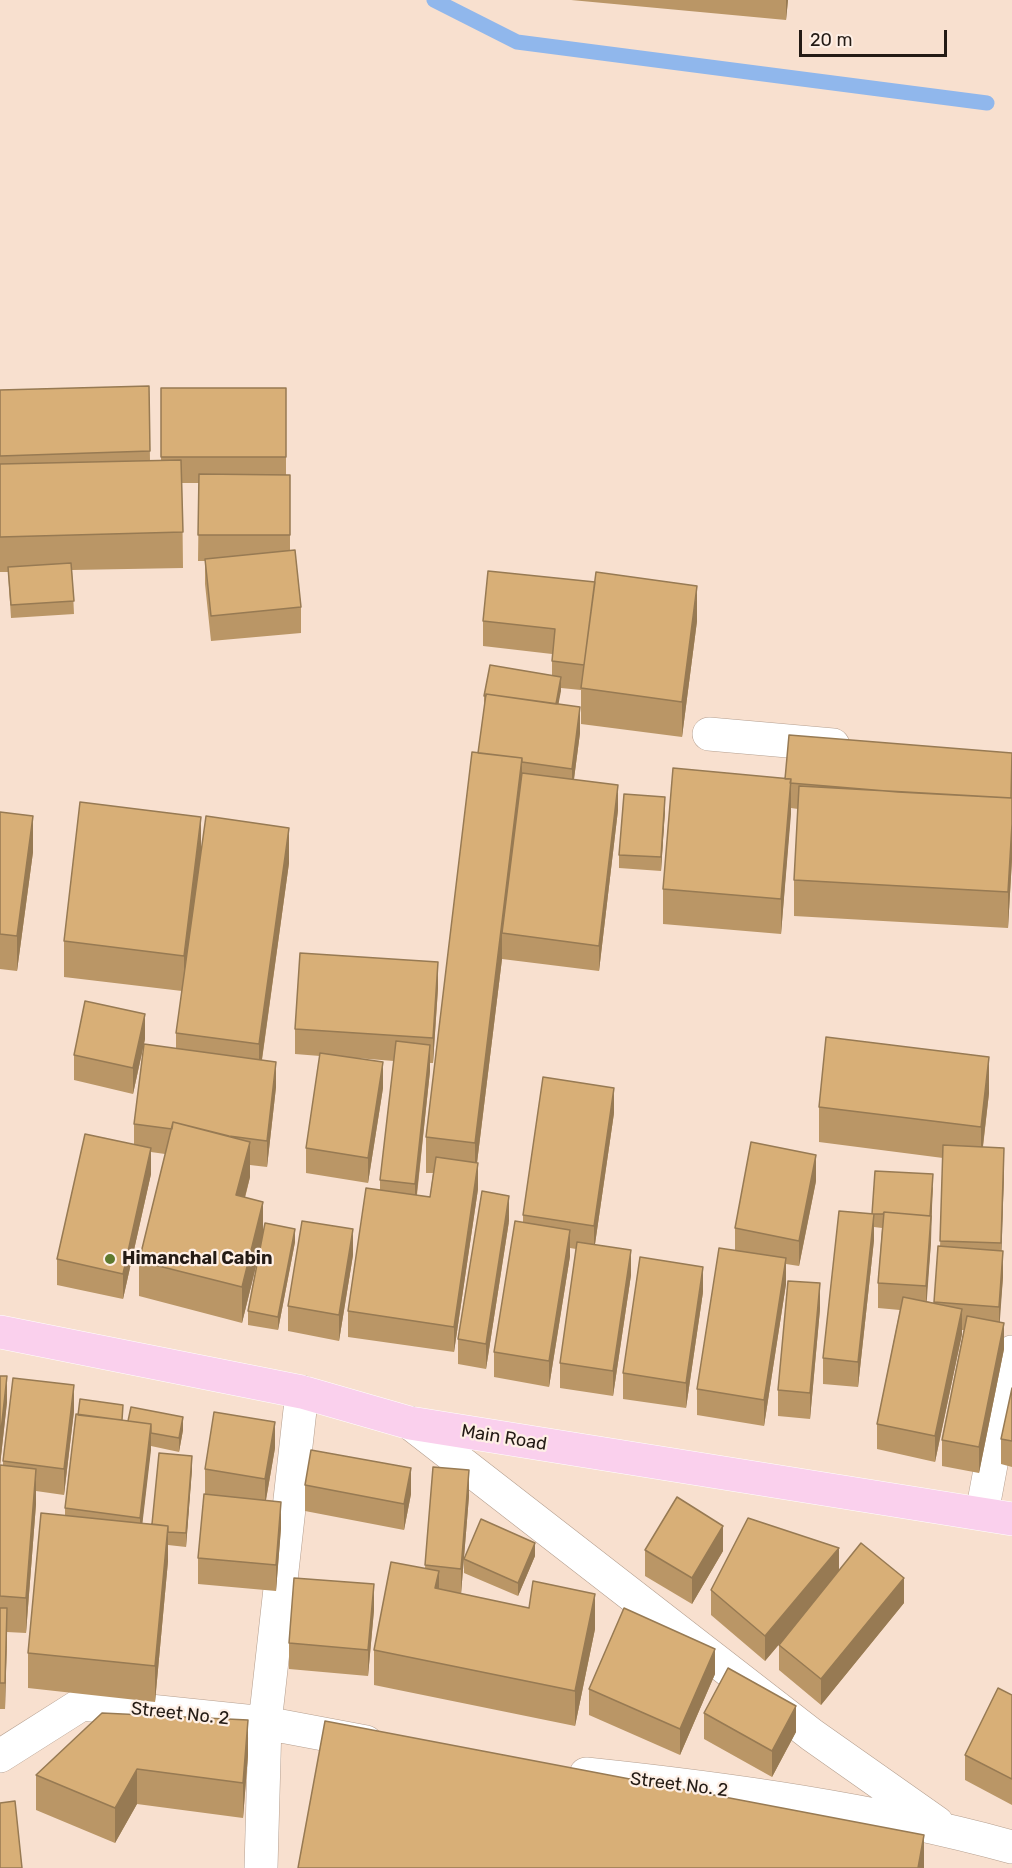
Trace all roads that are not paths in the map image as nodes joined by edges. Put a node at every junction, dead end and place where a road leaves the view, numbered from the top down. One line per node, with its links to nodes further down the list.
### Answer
1 (709, 734): 2 (street)
2 (861, 748)
3 (0, 1332): 5 (main road, Main Road)
4 (1012, 1352): 7 (street)
5 (302, 1392): 6 (main road, Main Road); 8 (street)
6 (410, 1423): 7 (main road, Main Road); 12 (street)
7 (997, 1516)
8 (265, 1723): 9 (street, Street No. 2); 10 (street, Street No. 2); 14 (street)
9 (394, 1747)
10 (0, 1756)
11 (559, 1771): 12 (street, Street No. 2)
12 (946, 1829): 13 (street, Street No. 2)
13 (1012, 1847)
14 (261, 1868)

